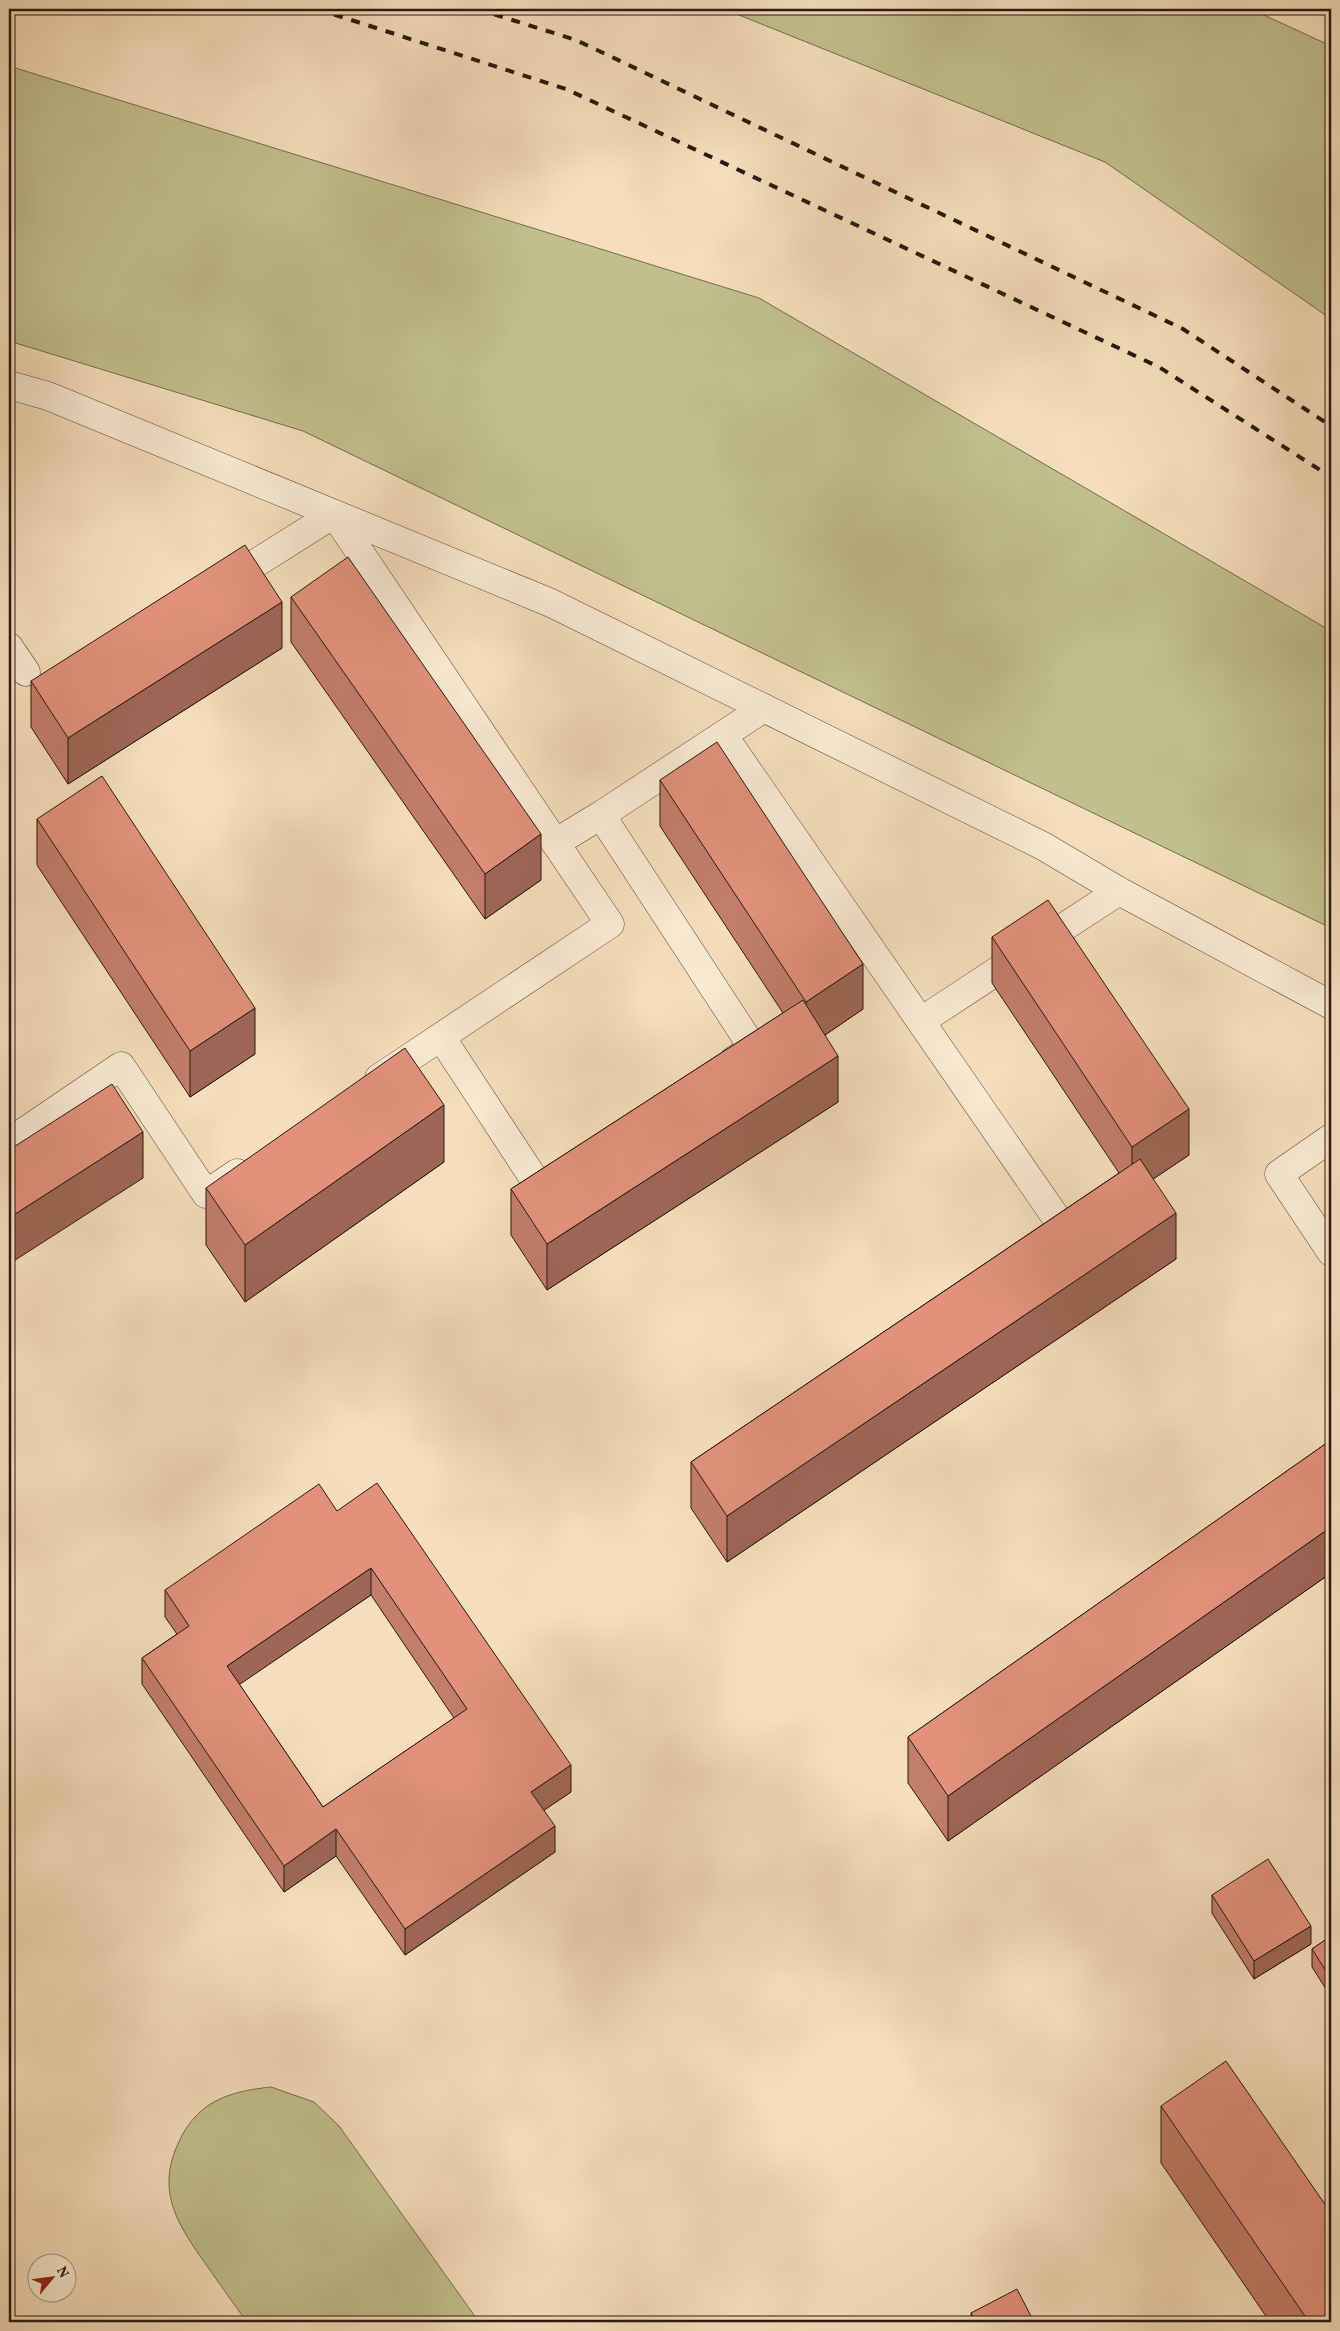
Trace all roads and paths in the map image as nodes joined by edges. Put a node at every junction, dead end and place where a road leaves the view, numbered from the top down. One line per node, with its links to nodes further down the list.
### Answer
1 (9, 385): 2 (street)
2 (334, 514): 3 (street); 6 (street); 9 (street)
3 (208, 594)
4 (9, 647): 5 (street)
5 (26, 672)
6 (764, 708): 7 (street); 10 (street)
7 (723, 735): 8 (street); 12 (street)
8 (600, 815): 9 (street); 14 (street)
9 (555, 843): 13 (street)
10 (1119, 891): 11 (street); 12 (street)
11 (1331, 1005)
12 (921, 1021): 21 (street)
13 (441, 1037): 15 (street); 18 (street)
14 (712, 1075)
15 (360, 1091)
16 (1331, 1138): 20 (street)
17 (9, 1142): 19 (street)
18 (581, 1161)
19 (255, 1162)
20 (1331, 1252)
21 (1034, 1254)

